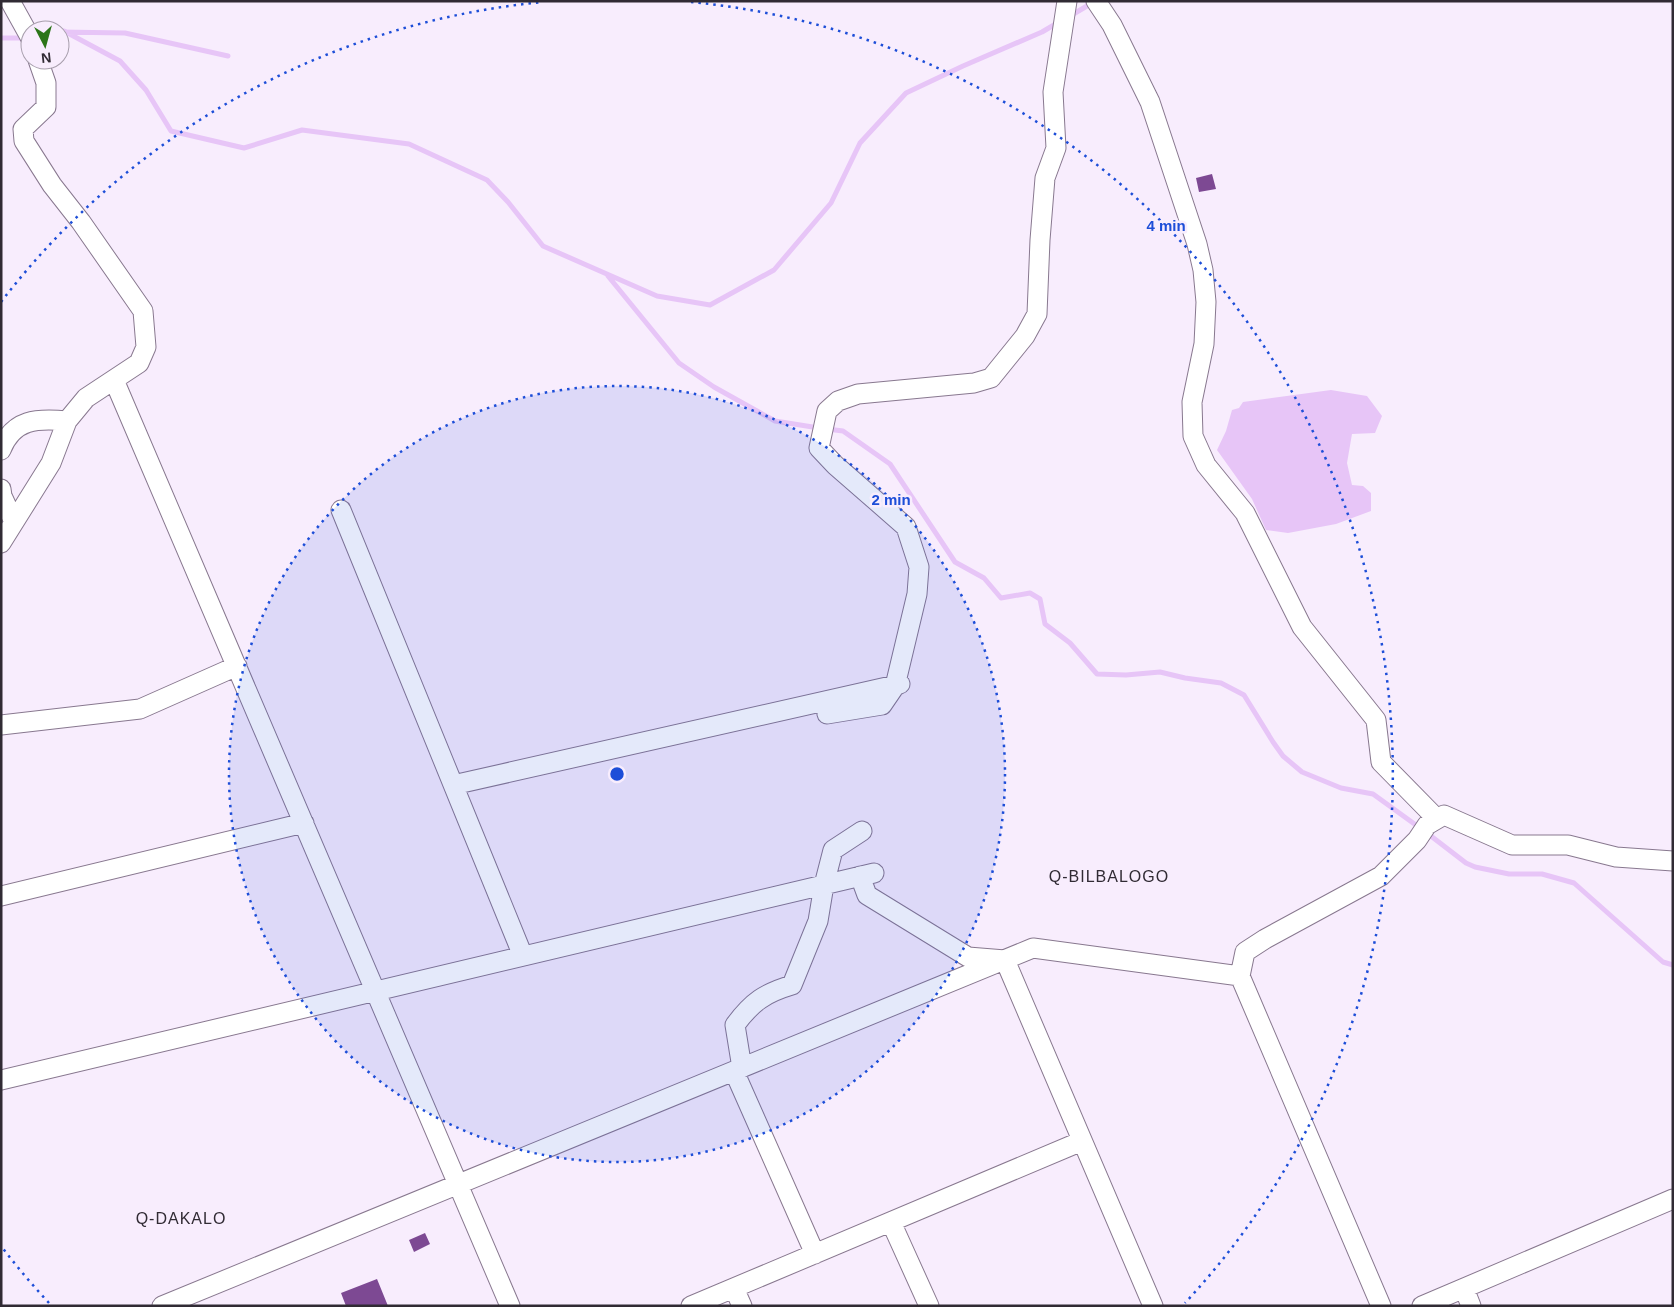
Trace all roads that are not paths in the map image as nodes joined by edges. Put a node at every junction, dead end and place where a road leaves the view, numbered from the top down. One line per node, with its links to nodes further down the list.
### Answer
1 (10, 1): 4 (street)
2 (1067, 1): 14 (street)
3 (1096, 1): 19 (street)
4 (20, 20)
5 (41, 70): 6 (street)
6 (114, 380): 7 (street); 13 (street)
7 (67, 421): 8 (street); 11 (street)
8 (1, 450)
9 (1, 489): 11 (street)
10 (341, 510): 17 (street)
11 (14, 522): 12 (street)
12 (1, 543)
13 (237, 666): 16 (street); 18 (street)
14 (899, 684): 15 (street); 17 (street)
15 (827, 714)
16 (1, 724)
17 (453, 785): 24 (street)
18 (304, 823): 23 (street); 27 (street)
19 (1427, 828): 21 (street); 26 (street)
20 (862, 831): 22 (street)
21 (1673, 860)
22 (824, 885): 24 (street); 25 (street); 28 (street)
23 (1, 896)
24 (523, 956): 27 (street)
25 (1005, 960): 26 (street); 28 (street); 30 (street)
26 (1240, 976): 43 (street)
27 (376, 991): 29 (street); 31 (street)
28 (738, 1069): 31 (street); 34 (street)
29 (1, 1080)
30 (1082, 1141): 33 (street); 42 (street)
31 (458, 1184): 37 (street); 38 (street)
32 (1673, 1199): 36 (street)
33 (891, 1222): 34 (street); 41 (street)
34 (815, 1254): 35 (street)
35 (734, 1288): 39 (street); 40 (street)
36 (1464, 1288): 44 (street); 45 (street)
37 (162, 1306)
38 (510, 1306)
39 (691, 1306)
40 (742, 1306)
41 (929, 1306)
42 (1153, 1306)
43 (1381, 1306)
44 (1422, 1306)
45 (1471, 1306)

